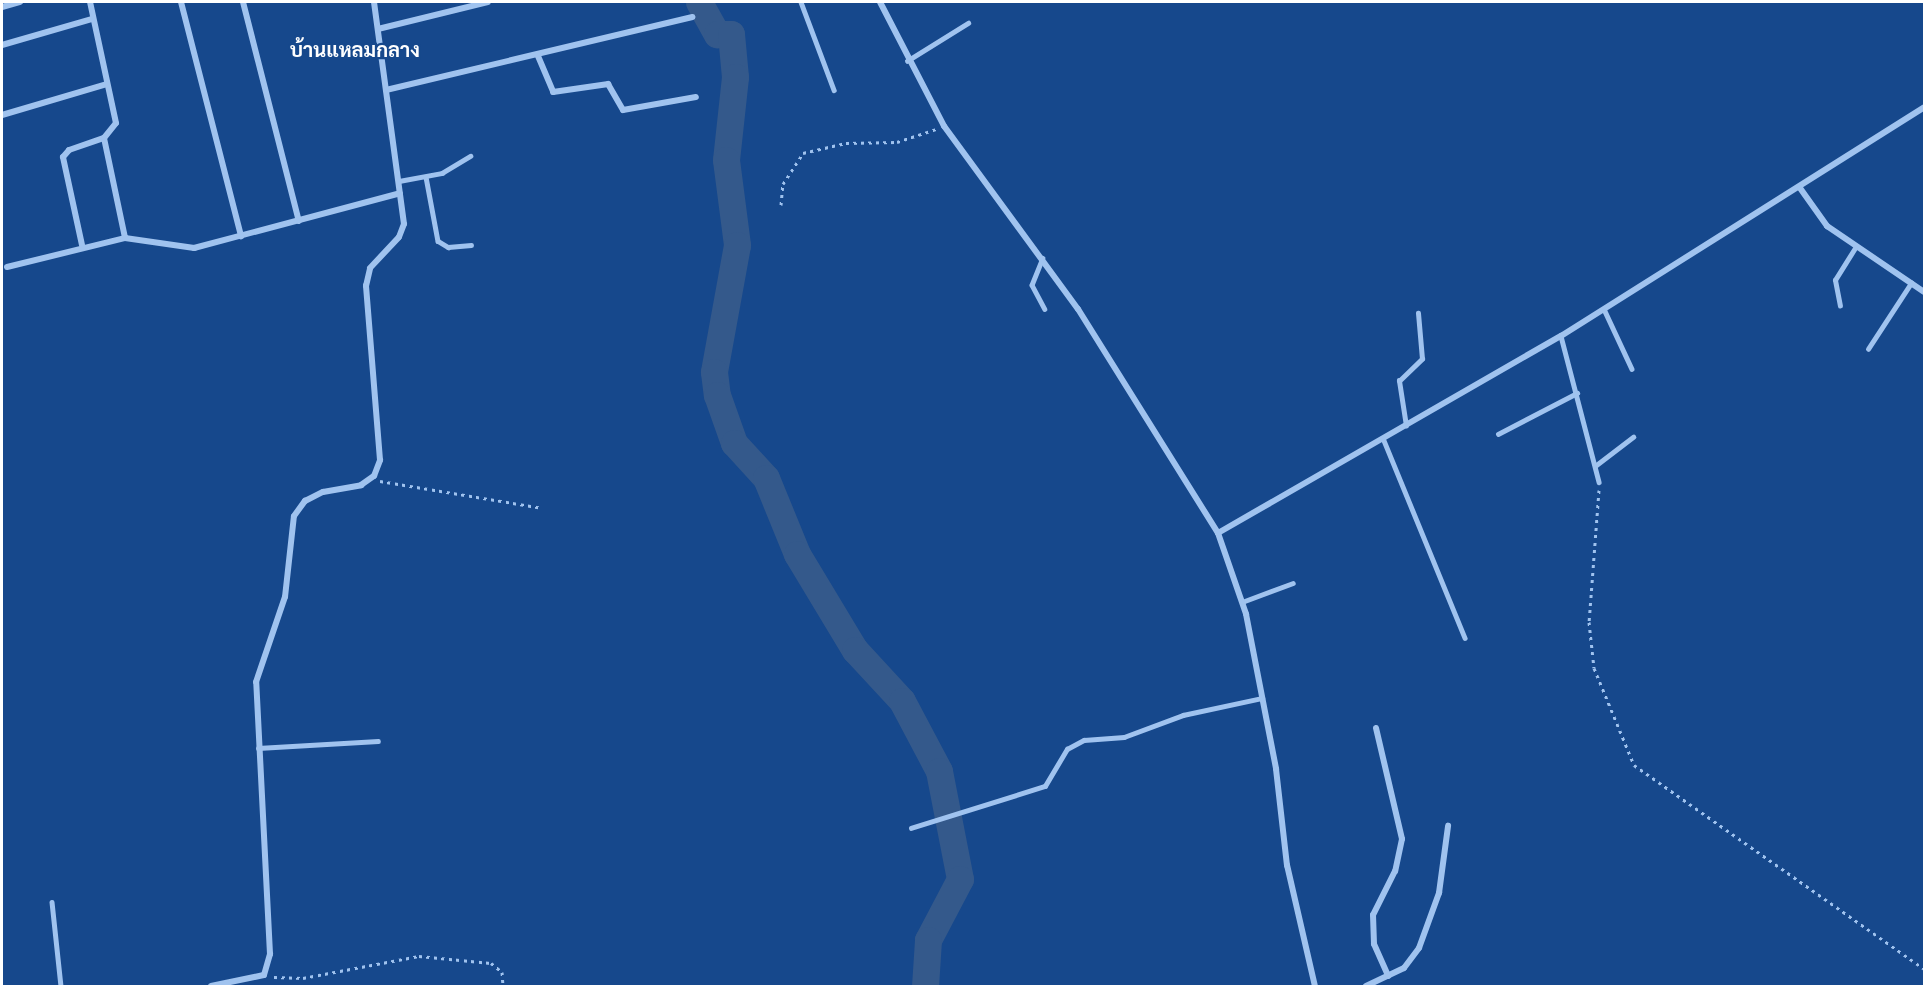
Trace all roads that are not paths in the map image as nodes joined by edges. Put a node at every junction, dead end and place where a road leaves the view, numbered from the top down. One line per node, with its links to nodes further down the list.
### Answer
1 (20, 2): 9 (street)
2 (90, 2): 11 (street)
3 (181, 2): 30 (street)
4 (243, 2): 29 (street)
5 (374, 2): 13 (street)
6 (488, 2): 13 (street)
7 (801, 2): 19 (lane)
8 (880, 2): 16 (street)
9 (2, 7)
10 (692, 17): 15 (street)
11 (92, 19): 14 (street); 17 (street)
12 (968, 23): 16 (lane)
13 (378, 29): 18 (street)
14 (2, 45)
15 (538, 56): 18 (street); 20 (street)
16 (907, 61): 35 (street)
17 (107, 84): 22 (street); 23 (street)
18 (386, 90): 26 (street)
19 (834, 90)
20 (696, 98)
21 (1924, 107): 27 (street)
22 (2, 115)
23 (104, 138): 31 (street); 32 (street)
24 (470, 156): 25 (lane)
25 (426, 177): 26 (lane); 33 (lane)
26 (399, 181): 28 (street)
27 (1800, 188): 34 (street); 41 (street)
28 (400, 193): 29 (street); 60 (street)
29 (298, 221): 30 (street)
30 (241, 236): 31 (street)
31 (125, 238): 32 (street)
32 (82, 245): 36 (street)
33 (471, 245)
34 (1855, 248): 37 (street); 39 (lane)
35 (1043, 258): 40 (lane); 53 (street)
36 (7, 267)
37 (1911, 283): 38 (street); 44 (lane)
38 (1924, 292)
39 (1840, 306)
40 (1045, 309)
41 (1604, 309): 43 (street); 45 (lane)
42 (1418, 313): 47 (lane)
43 (1561, 336): 46 (lane); 47 (street)
44 (1868, 349)
45 (1632, 369)
46 (1577, 393): 48 (lane); 51 (lane)
47 (1406, 426): 50 (street)
48 (1498, 434)
49 (1633, 437): 51 (lane)
50 (1383, 438): 53 (street); 56 (lane)
51 (1595, 466): 52 (lane)
52 (1599, 482)
53 (1218, 533): 55 (street)
54 (1293, 583): 55 (lane)
55 (1242, 602): 57 (street)
56 (1465, 638)
57 (1262, 698): 62 (lane); 68 (street)
58 (1376, 728): 64 (street)
59 (378, 741): 60 (lane)
60 (258, 748): 65 (street)
61 (1448, 826): 64 (street)
62 (911, 828)
63 (52, 902): 66 (lane)
64 (1388, 976): 69 (street)
65 (251, 983): 67 (street)
66 (61, 987)
67 (212, 987)
68 (1315, 987)
69 (1366, 987)

